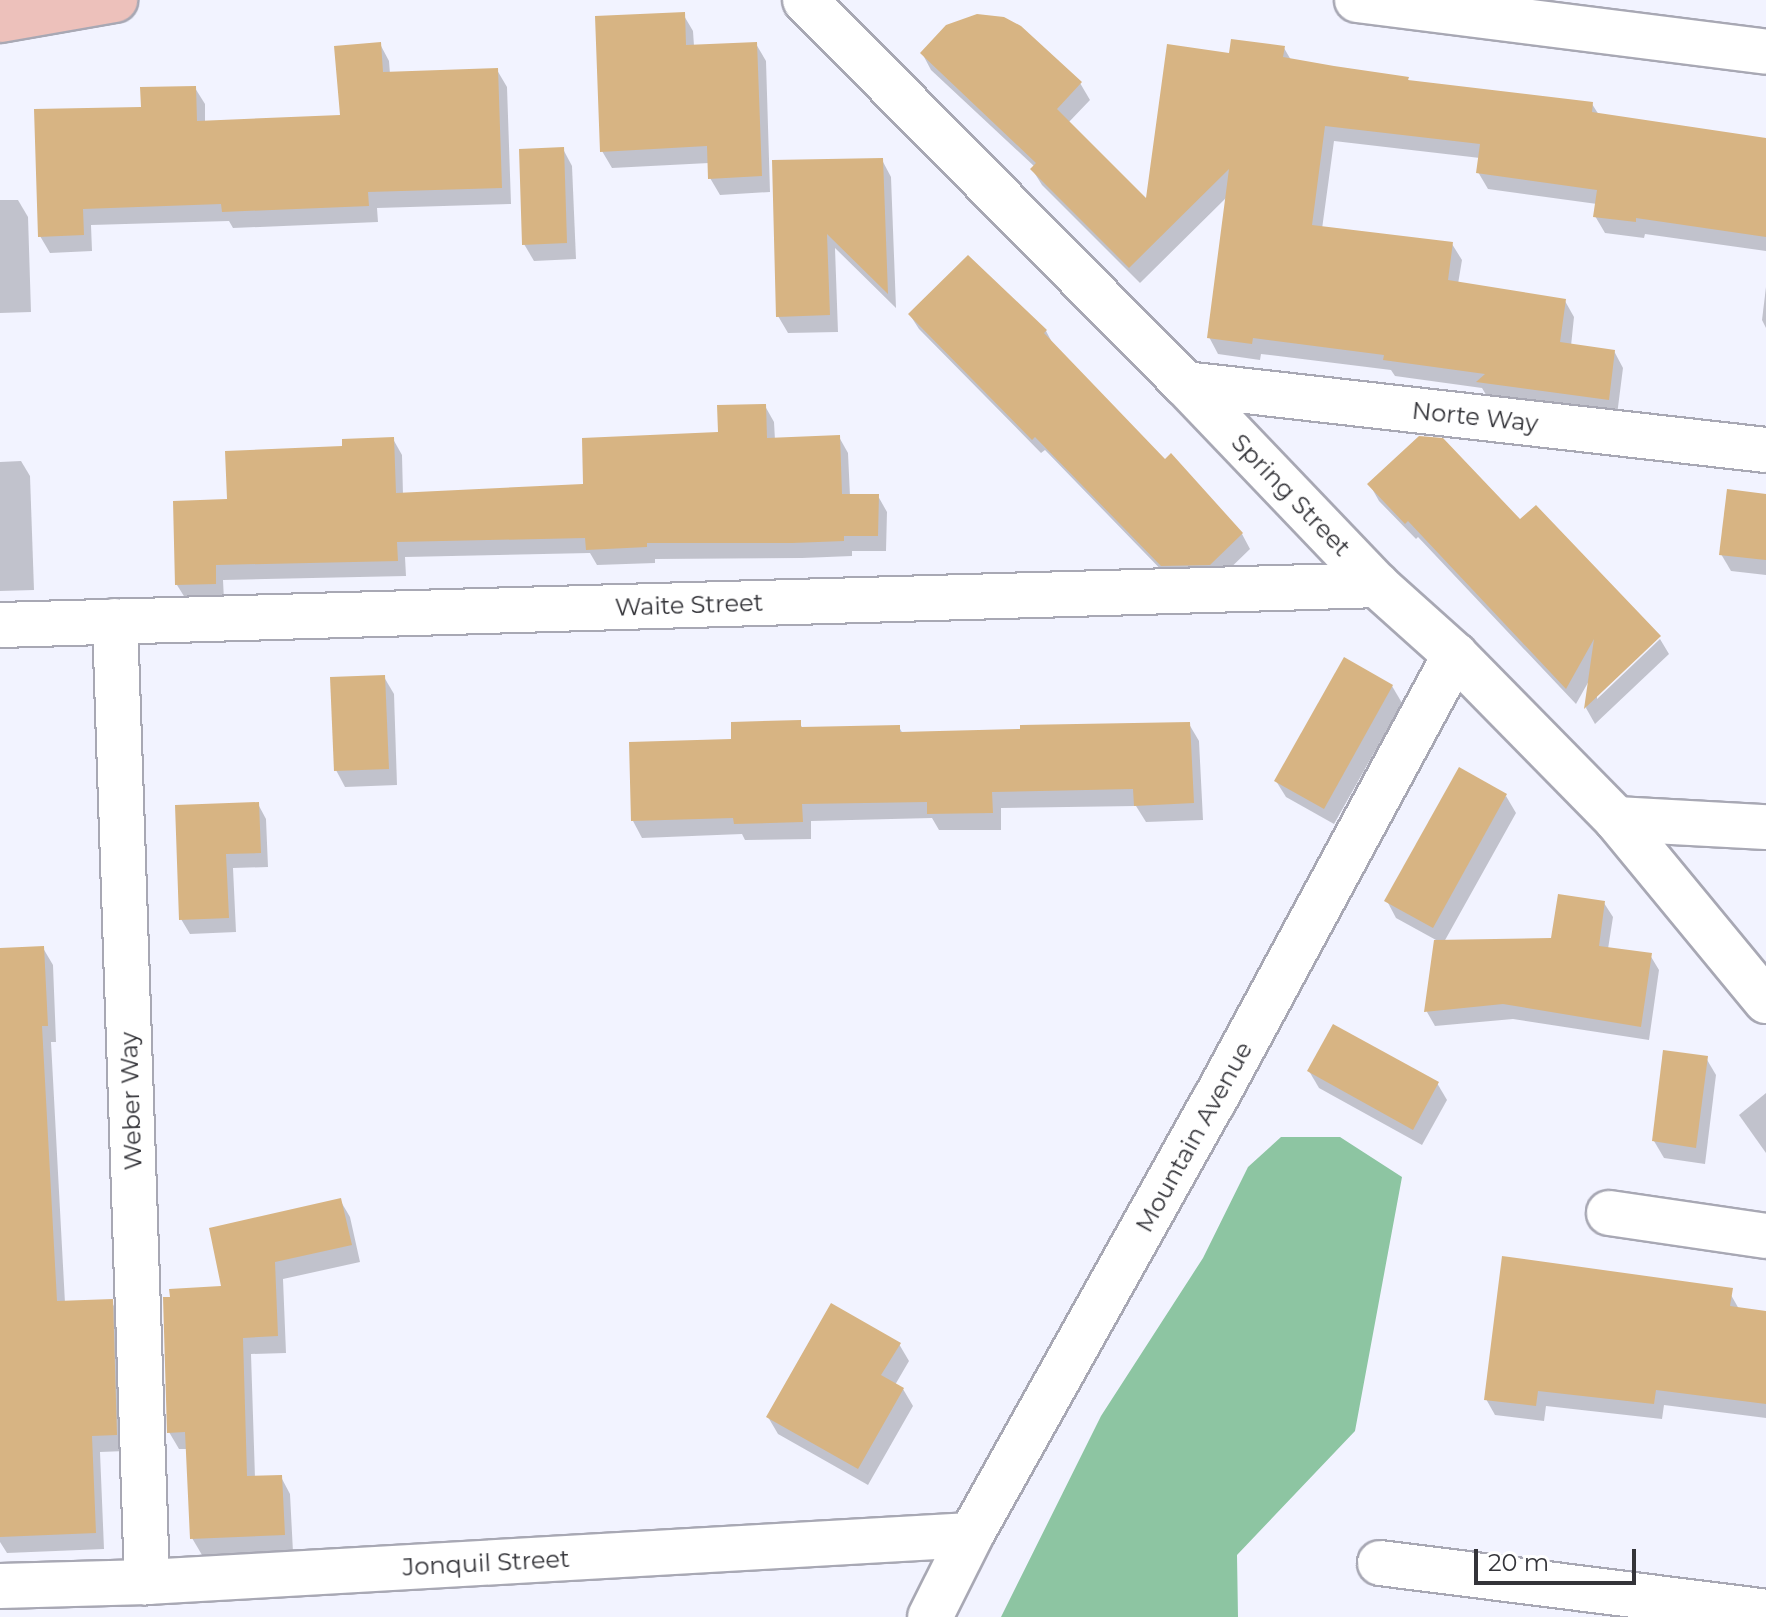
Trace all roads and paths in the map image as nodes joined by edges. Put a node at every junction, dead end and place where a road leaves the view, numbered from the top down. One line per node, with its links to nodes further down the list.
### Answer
1 (115, 0): 4 (main road)
2 (805, 0): 6 (street, Spring Street)
3 (1357, 0): 5 (street)
4 (0, 20)
5 (1766, 52)
6 (1185, 384): 7 (street, Norte Way); 8 (street, Spring Street)
7 (1766, 450)
8 (1377, 585): 9 (street, Waite Street); 11 (street, Spring Street)
9 (115, 621): 10 (street, Waite Street); 19 (street, Weber Way)
10 (0, 625)
11 (1455, 655): 12 (street, Spring Street); 17 (street, Mountain Avenue)
12 (1616, 819): 13 (street); 14 (street, Spring Street)
13 (1766, 827)
14 (1766, 1001)
15 (1609, 1213): 16 (street)
16 (1766, 1236)
17 (971, 1535): 19 (street, Jonquil Street); 22 (street, Mountain Avenue)
18 (1380, 1563): 21 (street)
19 (147, 1582): 20 (street, Jonquil Street)
20 (0, 1586)
21 (1766, 1612)
22 (930, 1617)

